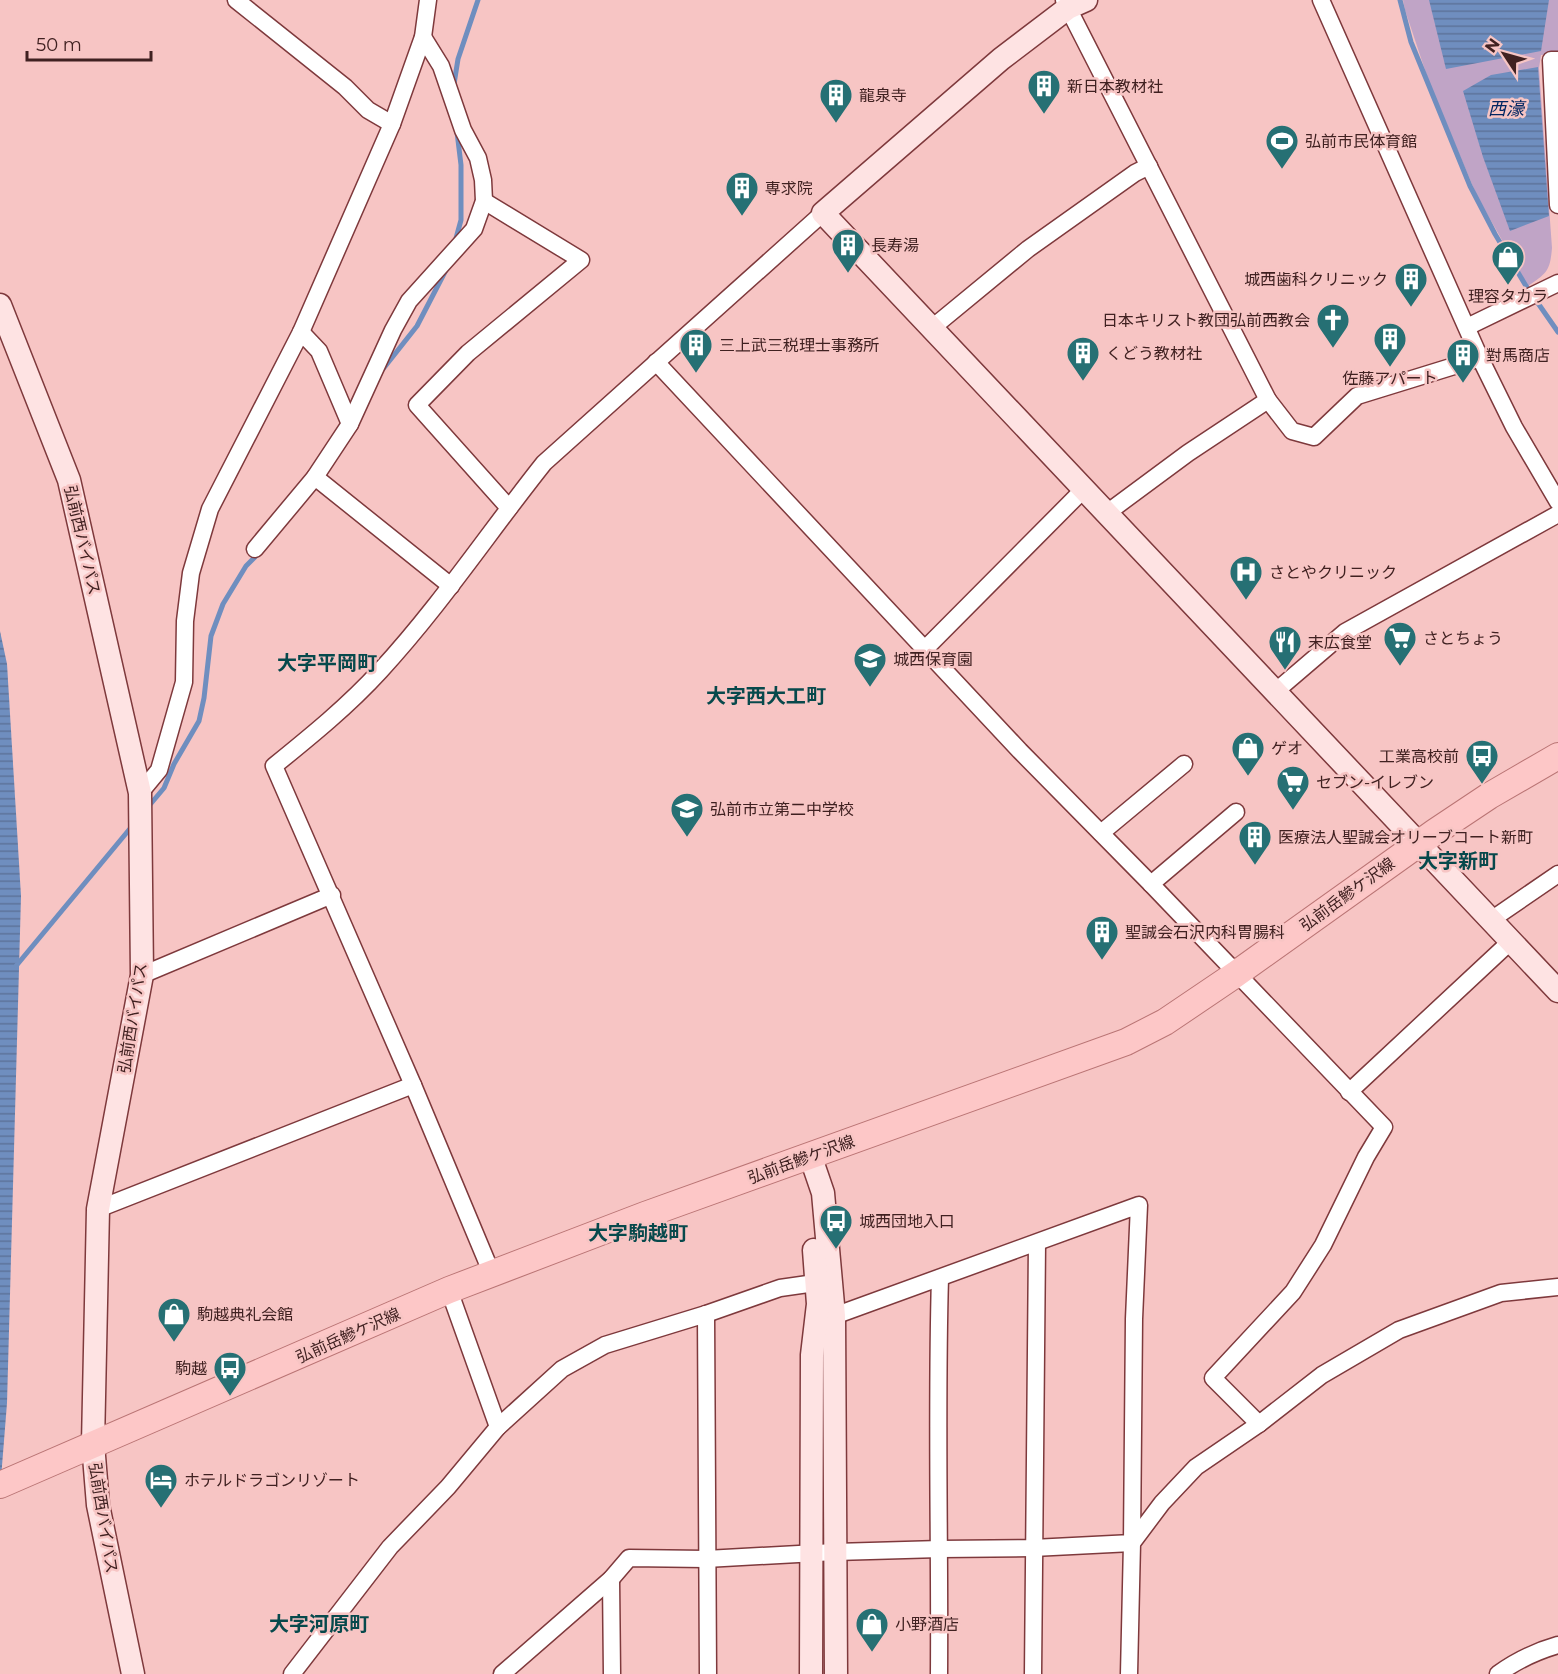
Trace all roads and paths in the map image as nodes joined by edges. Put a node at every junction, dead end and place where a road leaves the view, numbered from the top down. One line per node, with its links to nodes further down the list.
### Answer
1 (236, 0): 7 (street)
2 (428, 0): 5 (street)
3 (1321, 0): 14 (street)
4 (1073, 3): 8 (street); 11 (street)
5 (423, 38): 7 (street); 9 (street)
6 (1558, 60): 10 (street)
7 (392, 124): 16 (street)
8 (1149, 166): 15 (street); 19 (street)
9 (484, 201): 20 (street); 24 (street)
10 (1558, 205)
11 (823, 213): 15 (street); 18 (street)
12 (1558, 283): 14 (street)
13 (0, 305): 33 (street, 弘前西バイパス)
14 (1467, 327): 17 (street)
15 (932, 328): 22 (street)
16 (301, 332): 20 (street); 33 (street)
17 (1480, 358): 19 (street); 23 (street)
18 (656, 362): 24 (street); 29 (street)
19 (1268, 400): 25 (street)
20 (350, 424): 21 (street)
21 (315, 477): 27 (street); 28 (street)
22 (1084, 489): 25 (street); 29 (street)
23 (1558, 502)
24 (508, 508): 28 (street)
25 (1107, 513): 30 (street)
26 (1558, 514): 30 (street)
27 (255, 549)
28 (451, 586): 39 (street)
29 (924, 650): 35 (street)
30 (1276, 692): 36 (street)
31 (1558, 756): 36 (main road, 弘前岳鰺ケ沢線)
32 (1184, 764): 35 (street)
33 (140, 793): 43 (street, 弘前西バイパス)
34 (1236, 812): 38 (street)
35 (1101, 834): 38 (street)
36 (1419, 843): 40 (street); 42 (main road, 弘前岳鰺ケ沢線)
37 (1558, 874): 40 (street)
38 (1151, 884): 42 (street)
39 (332, 895): 43 (street); 45 (street)
40 (1491, 920): 41 (street)
41 (1511, 941): 44 (street); 46 (street)
42 (1236, 974): 46 (street); 47 (main road, 弘前岳鰺ケ沢線)
43 (142, 975): 48 (street, 弘前西バイパス)
44 (1558, 991)
45 (414, 1085): 48 (street); 50 (street)
46 (1349, 1092): 57 (street)
47 (810, 1155): 50 (main road, 弘前岳鰺ケ沢線); 52 (street); 56 (street)
48 (98, 1209): 59 (street, 弘前西バイパス)
49 (1037, 1243): 51 (street); 61 (street); 62 (street)
50 (492, 1274): 54 (main road, 弘前岳鰺ケ沢線)
51 (940, 1278): 56 (street); 63 (street)
52 (815, 1283): 55 (street); 65 (street)
53 (1558, 1287): 57 (street)
54 (449, 1290): 58 (street); 59 (main road, 弘前岳鰺ケ沢線)
55 (706, 1314): 58 (street); 66 (street)
56 (834, 1316): 64 (street)
57 (1259, 1424): 61 (street)
58 (498, 1427): 71 (street)
59 (83, 1448): 60 (main road, 弘前岳鰺ケ沢線); 70 (street, 弘前西バイパス)
60 (0, 1485)
61 (1132, 1544): 62 (street); 79 (street)
62 (1033, 1548): 63 (street); 78 (street)
63 (940, 1549): 64 (street); 77 (street)
64 (834, 1552): 65 (street); 76 (street)
65 (811, 1554): 66 (street); 75 (street)
66 (706, 1558): 67 (street); 74 (street)
67 (611, 1579): 69 (street); 73 (street)
68 (1554, 1650): 80 (street)
69 (519, 1667): 72 (street)
70 (133, 1674)
71 (292, 1674)
72 (502, 1674)
73 (612, 1674)
74 (708, 1674)
75 (812, 1674)
76 (836, 1674)
77 (939, 1674)
78 (1033, 1674)
79 (1129, 1674)
80 (1498, 1674)

